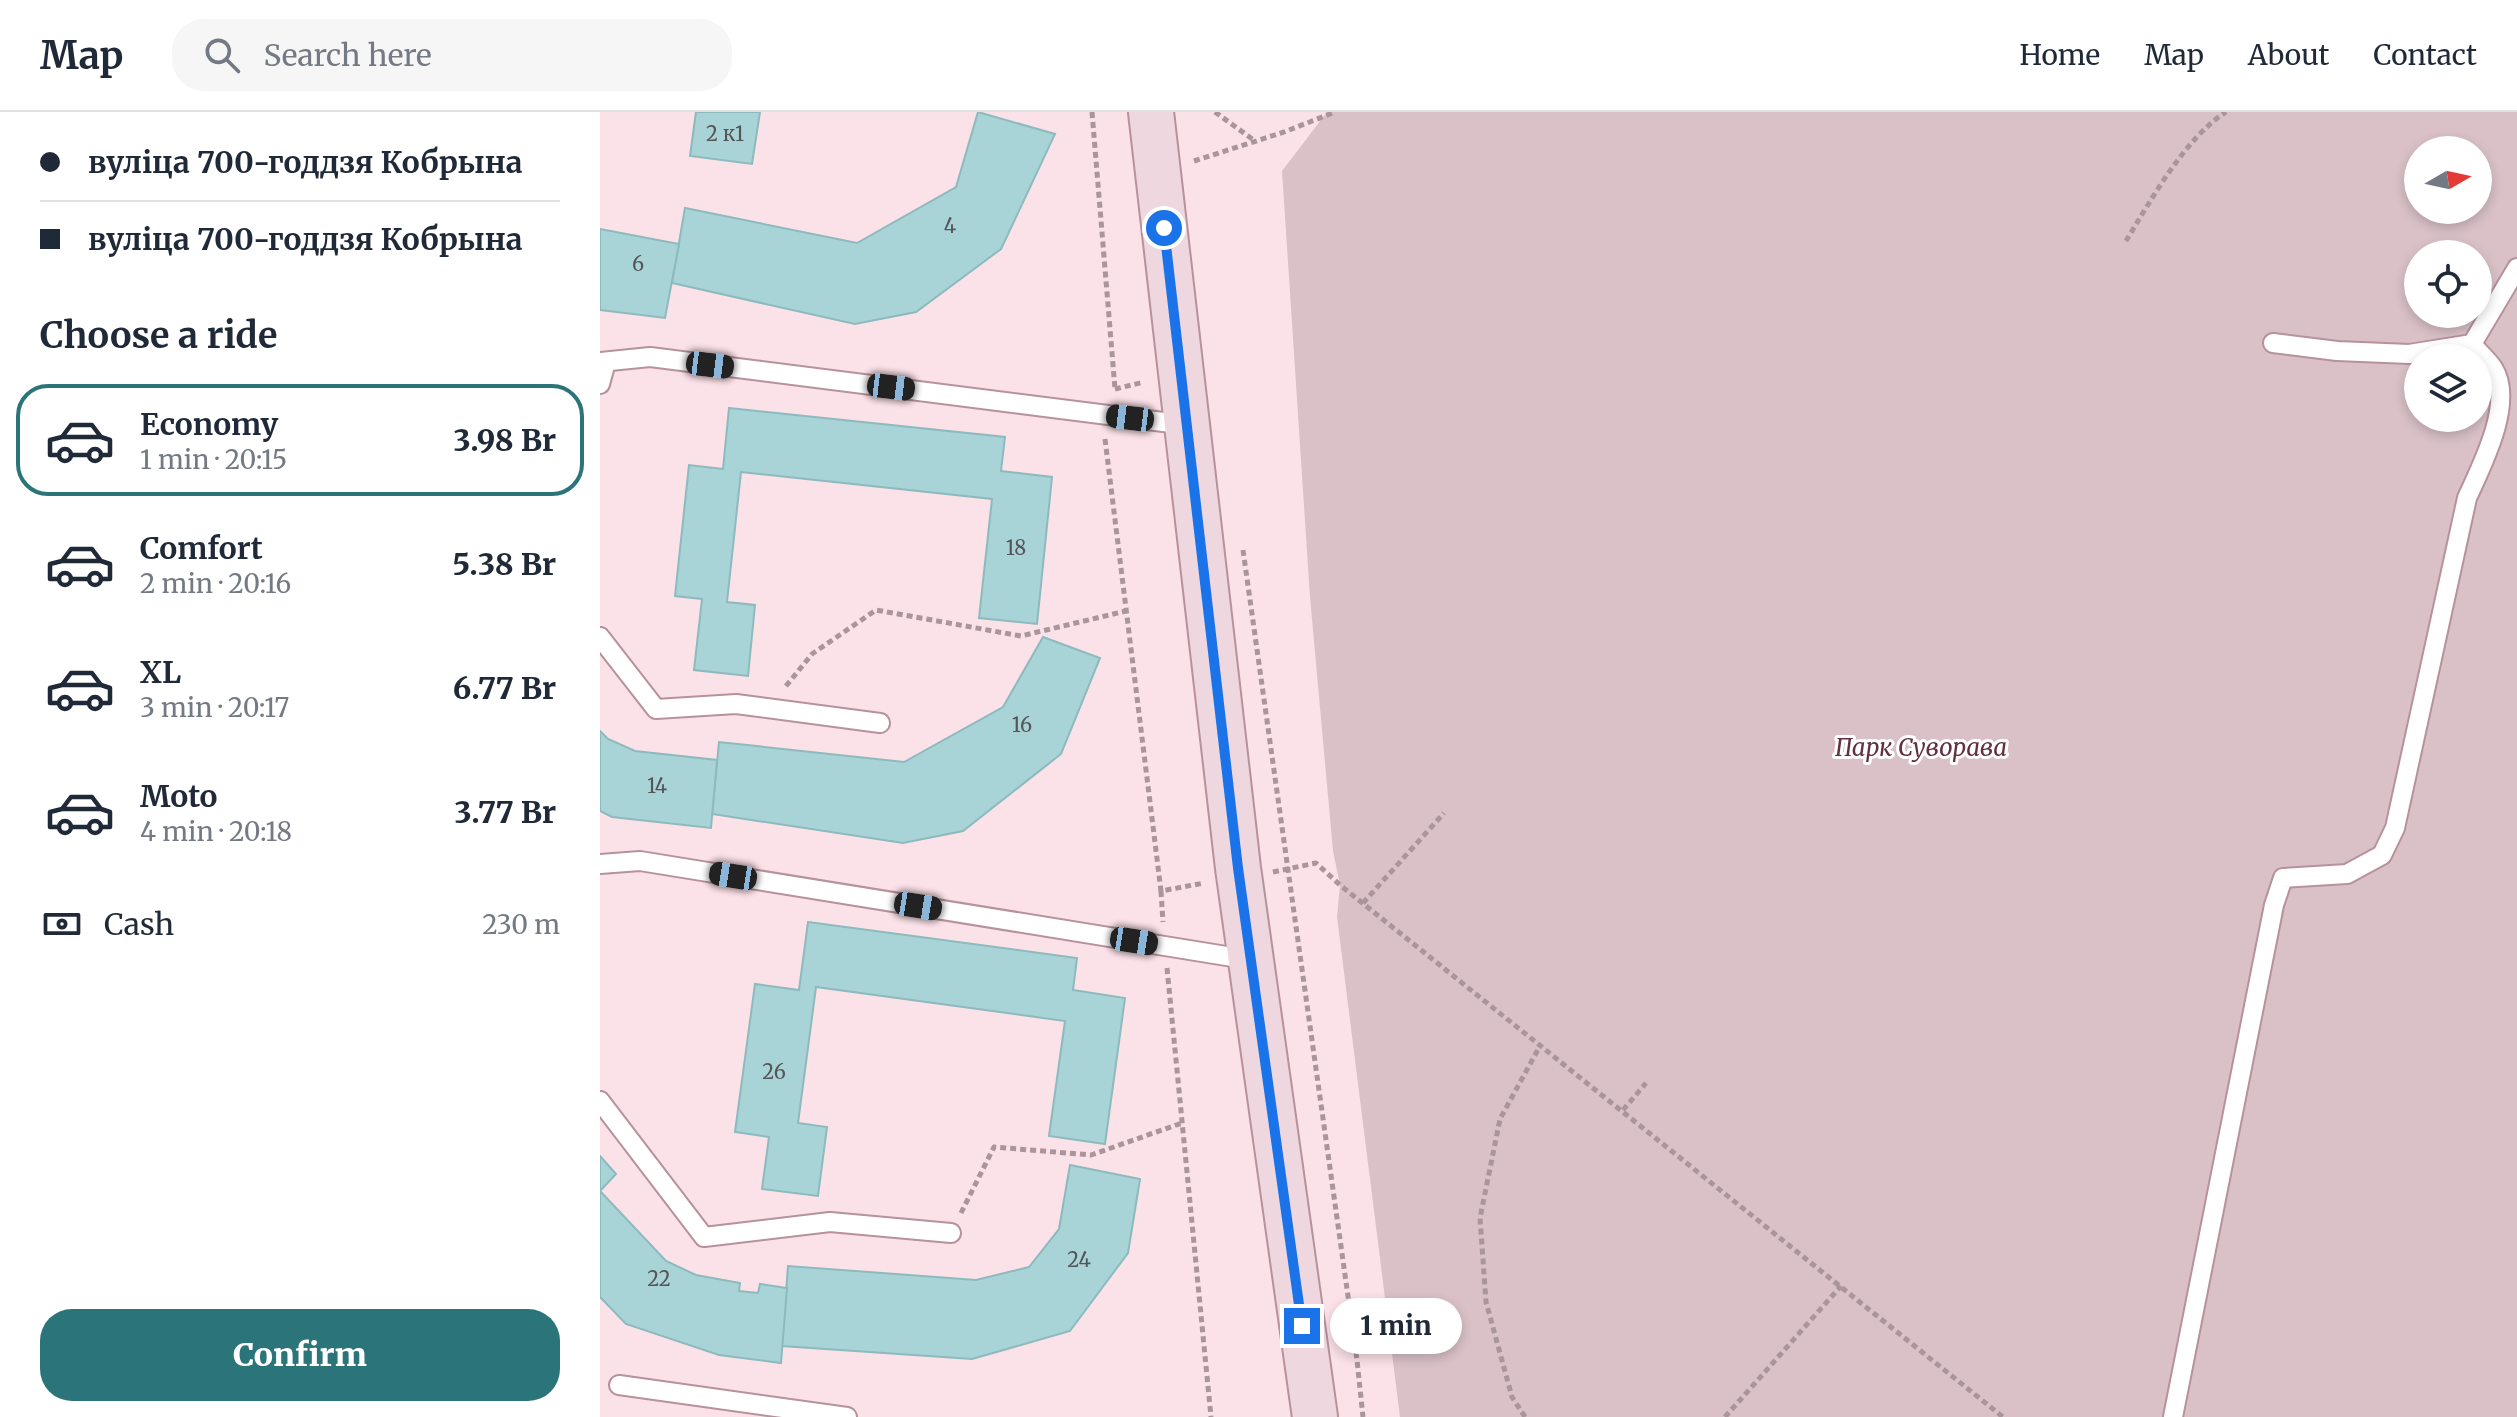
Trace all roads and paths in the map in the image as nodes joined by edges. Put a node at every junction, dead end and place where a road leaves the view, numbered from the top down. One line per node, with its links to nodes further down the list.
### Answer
1 (1092, 112): 19 (path)
2 (1151, 112): 17 (street)
3 (1215, 112): 6 (path)
4 (1335, 112): 6 (path)
5 (2226, 112): 10 (path)
6 (1255, 142): 8 (path)
7 (1193, 149): 8 (path)
8 (1194, 161): 9 (path)
9 (1196, 177)
10 (2126, 241)
11 (2517, 268): 13 (lane)
12 (2273, 343): 14 (lane)
13 (2472, 344)
14 (2404, 354)
15 (603, 362): 18 (lane); 20 (lane)
16 (2492, 368): 51 (lane)
17 (1181, 373): 19 (path); 21 (street)
18 (600, 384)
19 (1115, 389): 20 (path)
20 (1102, 414): 21 (lane); 23 (path)
21 (1187, 425): 30 (street)
22 (1241, 538): 29 (path)
23 (1126, 611): 25 (path); 31 (path)
24 (600, 637): 25 (lane)
25 (768, 709): 26 (lane)
26 (880, 723)
27 (1444, 813): 32 (path)
28 (600, 864): 33 (lane)
29 (1286, 870): 30 (path); 32 (path); 47 (path)
30 (1239, 878): 31 (path); 34 (street)
31 (1161, 891): 33 (path)
32 (1363, 903): 35 (path)
33 (1165, 946): 34 (lane); 39 (path)
34 (1251, 960): 46 (street)
35 (1541, 1044): 38 (path); 48 (path)
36 (1646, 1083): 38 (path)
37 (600, 1101): 40 (lane)
38 (1623, 1110): 41 (path)
39 (1182, 1123): 40 (path); 45 (path)
40 (951, 1233)
41 (1841, 1286): 49 (path); 50 (path)
42 (619, 1385): 43 (lane)
43 (734, 1409): 44 (lane)
44 (847, 1417)
45 (1211, 1417)
46 (1315, 1417)
47 (1363, 1417)
48 (1525, 1417)
49 (1725, 1417)
50 (2003, 1417)
51 (2173, 1417)

